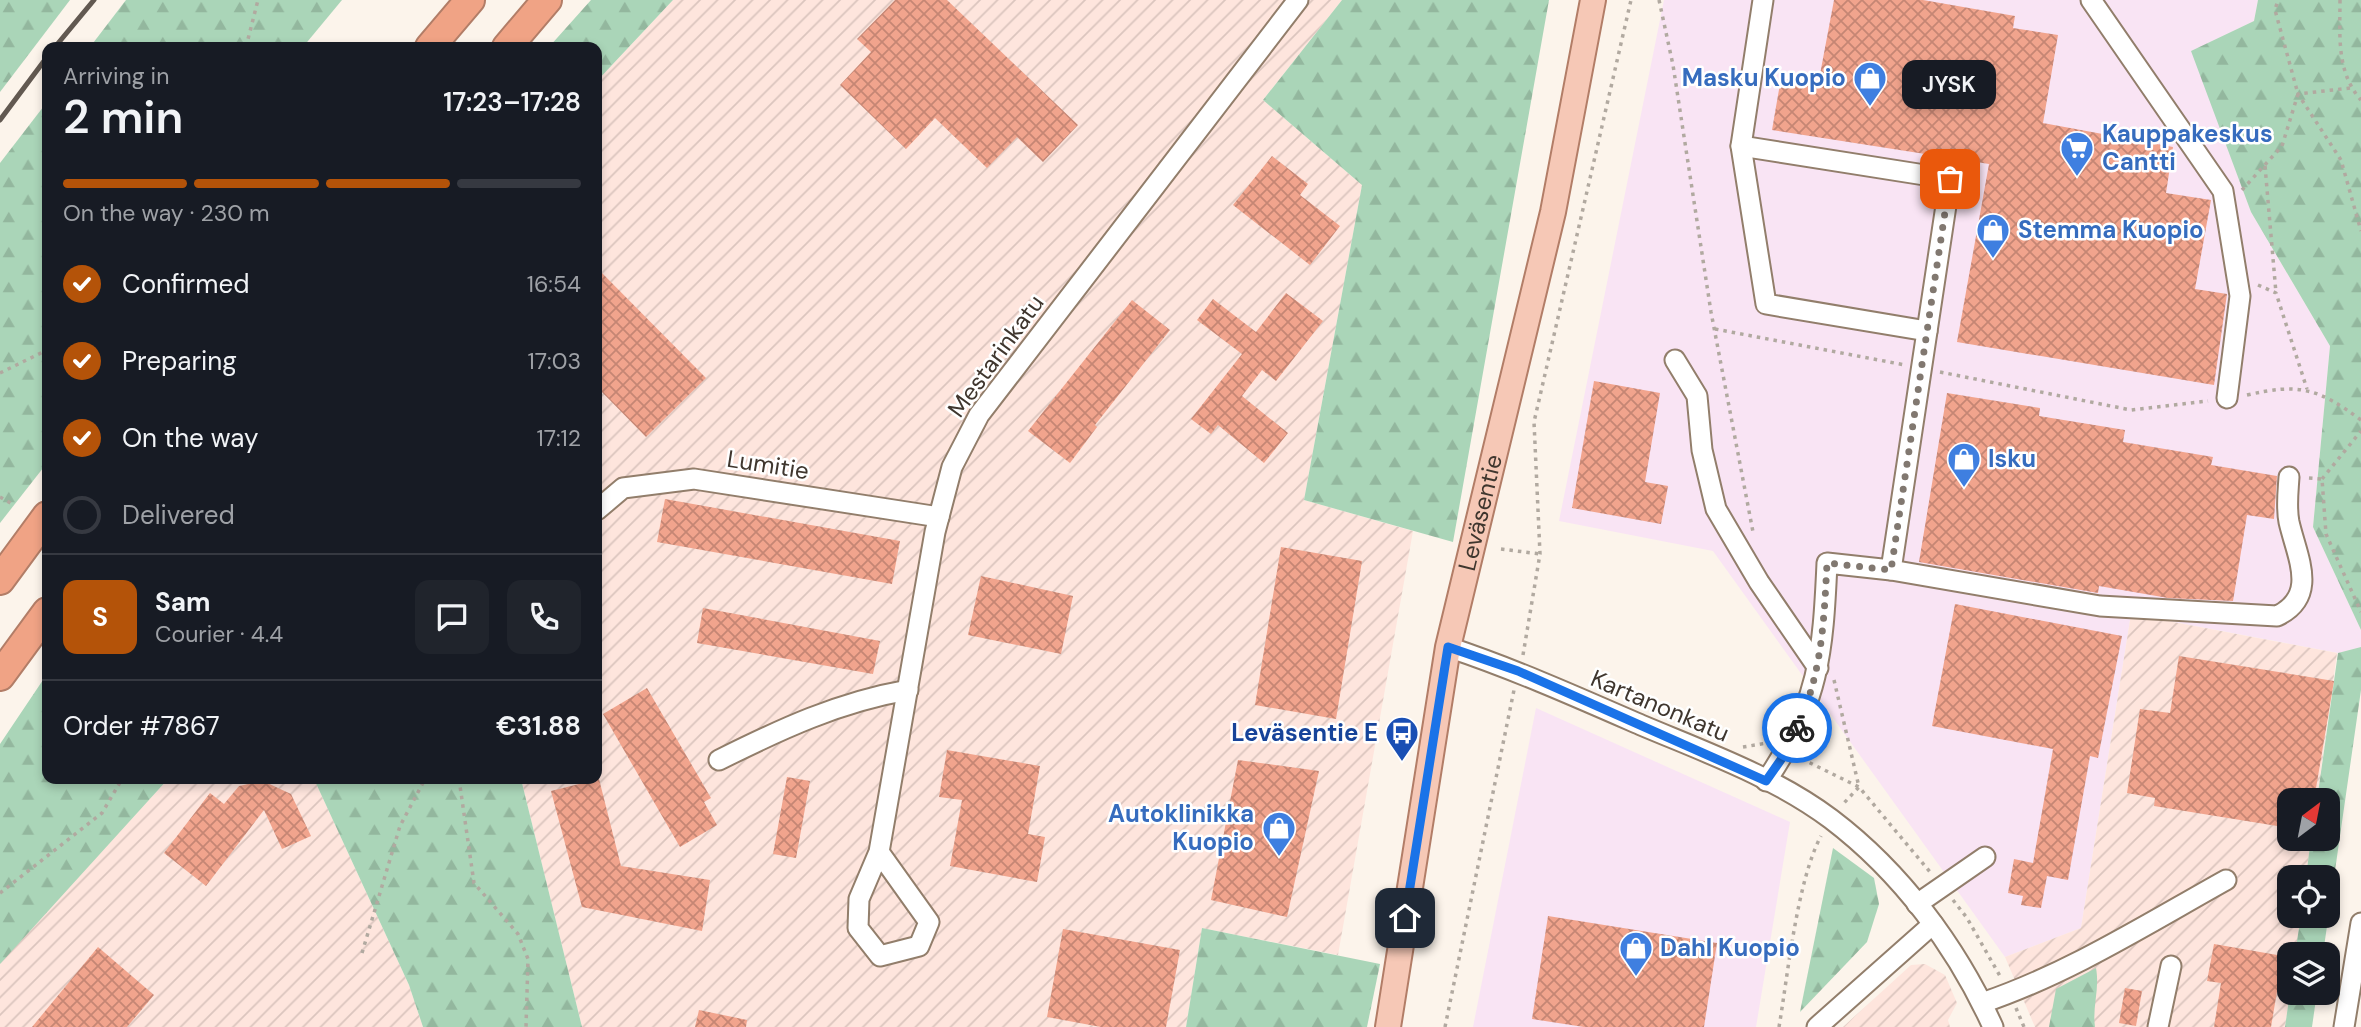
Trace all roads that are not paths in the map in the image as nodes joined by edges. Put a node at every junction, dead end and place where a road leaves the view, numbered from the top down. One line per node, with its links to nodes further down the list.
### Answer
1 (470, 0): 7 (highway)
2 (547, 0): 8 (highway)
3 (1298, 0): 15 (street, Mestarinkatu)
4 (1593, 0): 20 (main road, Leväsentie)
5 (1763, 0): 9 (street)
6 (2091, 0): 12 (street)
7 (434, 42)
8 (511, 42)
9 (1741, 146): 10 (street); 10 (street)
10 (1927, 331): 17 (street)
11 (1675, 360): 21 (street)
12 (2227, 398)
13 (2289, 477): 17 (street)
14 (602, 506): 15 (street, Lumitie)
15 (939, 517): 23 (street, Mestarinkatu)
16 (42, 523): 18 (highway)
17 (1891, 570): 21 (street)
18 (0, 580)
19 (42, 619): 22 (highway)
20 (1448, 647): 25 (street, Kartanonkatu); 34 (main road, Leväsentie)
21 (1826, 673): 25 (street)
22 (0, 676)
23 (908, 690): 24 (street); 26 (street, Mestarinkatu)
24 (719, 760)
25 (1766, 781): 29 (street, Kartanonkatu)
26 (879, 852): 26 (street, Mestarinkatu)
27 (1985, 857): 29 (street)
28 (2226, 880): 33 (street)
29 (1917, 904): 31 (street, Kartanonkatu)
30 (2361, 923): 38 (street)
31 (1933, 924): 33 (street, Kartanonkatu); 35 (street)
32 (2171, 966): 37 (street)
33 (1982, 1003): 36 (street, Kartanonkatu)
34 (1388, 1027)
35 (1817, 1027)
36 (1993, 1027)
37 (2158, 1027)
38 (2344, 1027)

